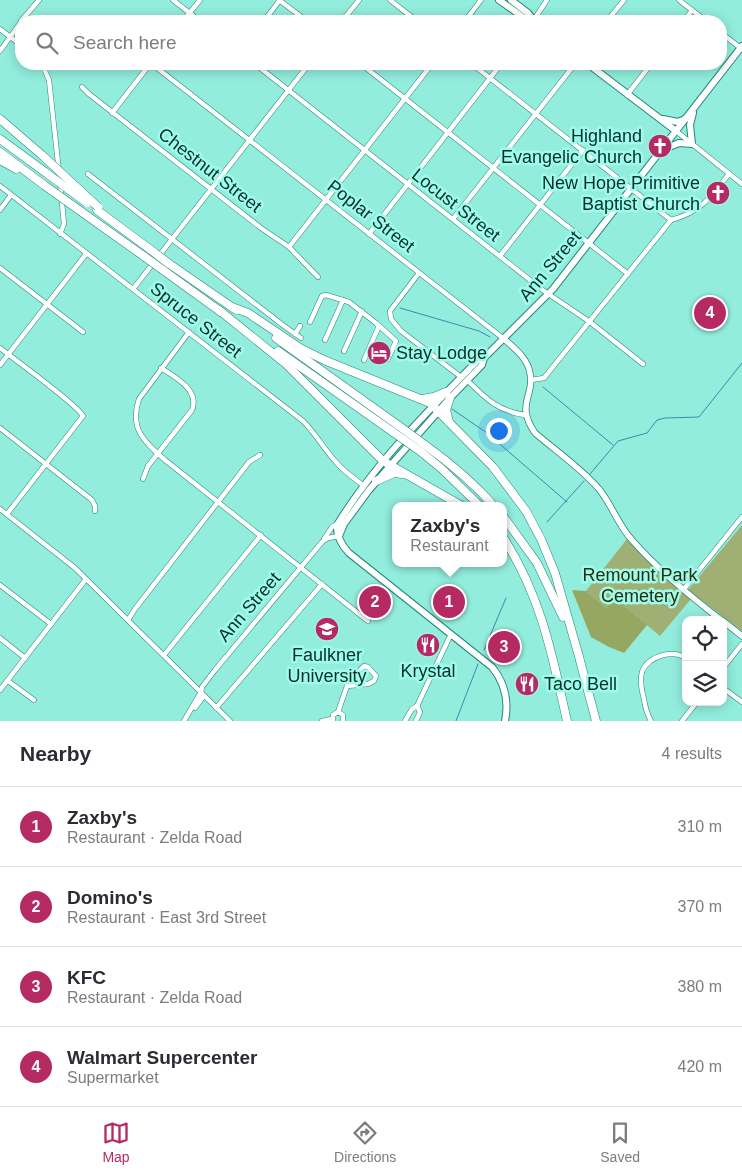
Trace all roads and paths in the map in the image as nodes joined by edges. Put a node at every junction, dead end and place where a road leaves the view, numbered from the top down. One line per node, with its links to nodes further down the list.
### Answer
1 (39, 0): 15 (street)
2 (173, 0): 14 (street)
3 (200, 0): 14 (street)
4 (279, 0): 17 (street); 18 (street)
5 (359, 0): 19 (street)
6 (390, 0): 20 (street)
7 (481, 0): 21 (street)
8 (499, 0): 22 (main road)
9 (512, 0): 23 (main road)
10 (547, 0): 24 (street)
11 (624, 0): 25 (street)
12 (679, 0): 13 (street)
13 (692, 10): 26 (street); 27 (street)
14 (190, 13): 16 (street)
15 (26, 15)
16 (192, 15)
17 (268, 15)
18 (298, 15)
19 (347, 15)
20 (409, 15)
21 (470, 15)
22 (520, 15)
23 (529, 15)
24 (537, 15)
25 (612, 15)
26 (688, 15)
27 (698, 15)
28 (0, 29): 30 (street)
29 (15, 30): 30 (street)
30 (10, 37): 33 (street); 34 (street)
31 (727, 38): 35 (street)
32 (0, 40): 34 (street)
33 (15, 41)
34 (5, 44): 36 (street)
35 (741, 48): 37 (main road, Ann Street)
36 (0, 50)
37 (727, 66)
38 (45, 70): 88 (street)
39 (146, 70): 57 (street)
40 (159, 70): 65 (street, Poplar Street)
41 (263, 70): 53 (street, Locust Street)
42 (304, 70): 53 (street)
43 (369, 70): 55 (street)
44 (427, 70): 55 (street)
45 (480, 70): 51 (street)
46 (497, 70): 51 (street)
47 (570, 70): 58 (street)
48 (596, 70): 54 (main road)
49 (647, 70): 54 (street)
50 (724, 70): 56 (main road, Ann Street)
51 (490, 78): 58 (street); 63 (street)
52 (82, 87): 57 (street, Chestnut Street)
53 (288, 90): 65 (street); 67 (street, Locust Street)
54 (628, 95): 59 (main road)
55 (405, 98): 63 (street); 67 (street)
56 (694, 108): 61 (main road, Ann Street); 66 (main road)
57 (112, 113): 80 (street, Chestnut Street)
58 (536, 114): 68 (street); 72 (street)
59 (658, 118): 61 (main road); 62 (main road)
60 (0, 119): 84 (highway, bridge)
61 (686, 119): 62 (main road, Ann Street)
62 (676, 131): 66 (street); 69 (main road, Ann Street)
63 (448, 132): 72 (street); 75 (street)
64 (0, 139): 84 (highway, bridge)
65 (250, 140): 80 (street); 82 (street, Poplar Street)
66 (692, 144): 69 (main road); 74 (street)
67 (364, 150): 75 (street, Locust Street); 82 (street)
68 (583, 150): 79 (street); 83 (street)
69 (661, 151): 79 (main road, Ann Street)
70 (0, 152): 77 (highway)
71 (0, 160): 77 (highway)
72 (493, 168): 83 (street); 86 (street)
73 (88, 174): 90 (street)
74 (729, 174): 76 (street); 87 (street)
75 (407, 184): 86 (street, Locust Street); 89 (street)
76 (742, 184)
77 (44, 185): 104 (highway, bridge)
78 (0, 186): 81 (street, Spruce Street)
79 (632, 189): 87 (street); 91 (main road, Ann Street)
80 (211, 190): 90 (street); 92 (street, Chestnut Street)
81 (11, 195): 85 (street); 88 (street, Spruce Street)
82 (326, 199): 89 (street, Poplar Street); 92 (street)
83 (540, 205): 91 (street); 94 (street)
84 (98, 209): 103 (highway, bridge)
85 (0, 210)
86 (454, 220): 94 (street, Locust Street)
87 (671, 220): 97 (street)
88 (60, 234): 93 (street, Spruce Street)
89 (369, 234): 96 (street, Poplar Street)
90 (172, 239): 99 (street); 114 (street)
91 (589, 244): 97 (street); 100 (main road, Ann Street)
92 (290, 247): 98 (street, Chestnut Street)
93 (86, 254): 99 (street, Spruce Street); 102 (street)
94 (500, 256): 100 (street, Locust Street)
95 (0, 268): 102 (street)
96 (419, 273): 110 (street); 116 (street, Poplar Street)
97 (628, 274): 107 (street)
98 (318, 277)
99 (133, 289): 112 (street, Spruce Street)
100 (549, 294): 107 (street, Locust Street); 116 (main road, Ann Street)
101 (343, 300): 105 (street); 106 (street); 117 (street)
102 (48, 305): 111 (street); 120 (street)
103 (232, 307): 129 (highway); 134 (highway)
104 (219, 310): 134 (highway); 139 (highway)
105 (362, 312): 109 (street); 119 (street)
106 (310, 322)
107 (590, 322): 123 (street, Locust Street); 127 (street)
108 (300, 326): 114 (street)
109 (379, 326): 113 (street); 122 (street)
110 (397, 326): 113 (street); 126 (street)
111 (83, 332)
112 (189, 332): 125 (street); 143 (street, Spruce Street)
113 (385, 332): 121 (street)
114 (295, 334): 115 (street)
115 (301, 338)
116 (504, 339): 126 (main road, Ann Street); 127 (street, Poplar Street)
117 (325, 340)
118 (0, 348): 120 (street)
119 (344, 351)
120 (9, 355): 124 (street); 138 (street)
121 (388, 359)
122 (364, 360)
123 (643, 364)
124 (0, 366)
125 (161, 368): 136 (street); 136 (street)
126 (464, 379): 128 (main road, Ann Street); 131 (street)
127 (531, 380): 131 (street)
128 (448, 395): 129 (highway); 130 (main road, Ann Street); 132 (highway)
129 (418, 398): 130 (highway)
130 (435, 408): 132 (highway); 139 (main road, Ann Street)
131 (526, 415): 164 (street)
132 (450, 424): 174 (highway)
133 (0, 428): 138 (street)
134 (396, 429): 135 (highway, bridge)
135 (423, 448): 146 (highway); 147 (highway)
136 (158, 453): 141 (street); 144 (street)
137 (260, 455): 144 (street)
138 (46, 464): 149 (street); 150 (street)
139 (386, 464): 140 (highway); 142 (main road, Ann Street); 143 (main road, Ann Street)
140 (404, 474): 142 (highway); 145 (highway)
141 (143, 479)
142 (376, 481): 155 (main road, Ann Street)
143 (364, 486): 153 (main road, Ann Street)
144 (218, 501): 154 (street); 166 (street)
145 (455, 502)
146 (476, 502)
147 (490, 502)
148 (0, 508): 150 (street)
149 (95, 511)
150 (7, 514): 161 (street)
151 (742, 517): 164 (street)
152 (507, 521): 174 (highway)
153 (338, 523): 155 (main road); 156 (street, Ann Street)
154 (261, 535): 160 (street); 175 (street)
155 (339, 536): 156 (street, Ann Street); 170 (main road)
156 (322, 543): 160 (street, Ann Street)
157 (507, 544): 159 (highway)
158 (507, 549): 159 (highway)
159 (517, 560): 198 (highway)
160 (302, 568): 162 (street); 183 (street, Ann Street)
161 (86, 579): 166 (street); 168 (street)
162 (322, 584): 167 (street); 188 (street)
163 (0, 585): 168 (street)
164 (684, 589): 165 (street)
165 (716, 616)
166 (128, 620): 175 (street)
167 (368, 621)
168 (51, 624): 177 (street)
169 (727, 625): 171 (street)
170 (451, 634): 186 (street); 197 (main road)
171 (742, 636)
172 (0, 638): 177 (street)
173 (742, 644): 178 (street)
174 (578, 653): 199 (highway)
175 (164, 655): 183 (street)
176 (682, 656): 200 (street)
177 (26, 658): 179 (street)
178 (727, 663)
179 (8, 680): 181 (street); 184 (street)
180 (347, 686): 180 (street); 189 (street)
181 (0, 690)
182 (727, 691): 185 (street)
183 (201, 692): 188 (street); 191 (street, Ann Street)
184 (34, 700)
185 (742, 702)
186 (417, 706): 195 (street); 196 (street)
187 (694, 706): 201 (street)
188 (216, 708): 192 (street)
189 (338, 712): 190 (street); 194 (street)
190 (332, 720): 193 (street)
191 (184, 721)
192 (230, 721)
193 (322, 721)
194 (343, 721)
195 (405, 721)
196 (416, 721)
197 (505, 721)
198 (567, 721)
199 (596, 721)
200 (651, 721)
201 (683, 721)

